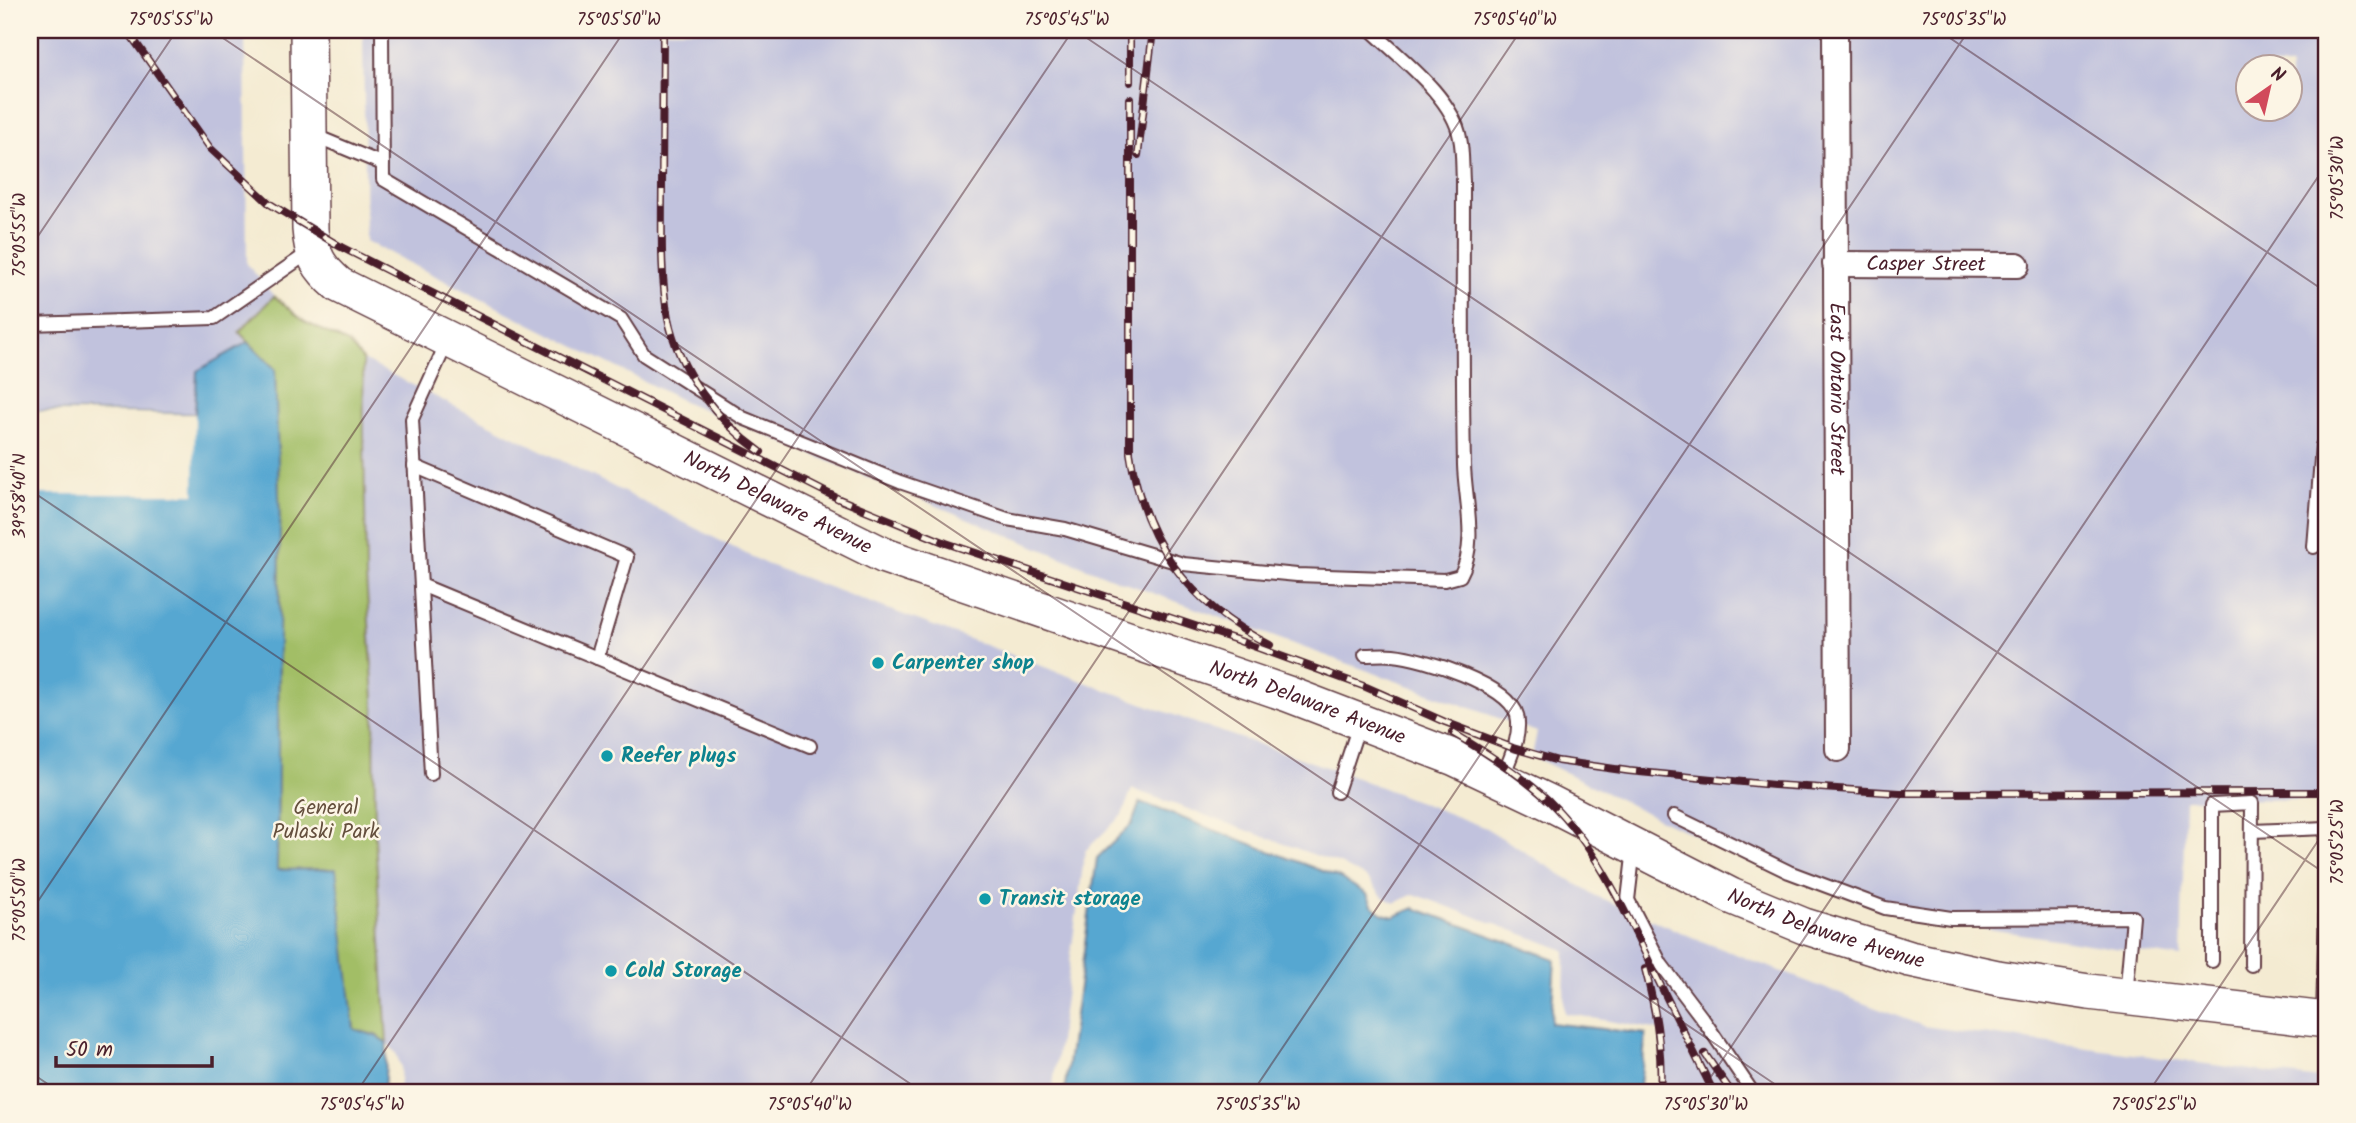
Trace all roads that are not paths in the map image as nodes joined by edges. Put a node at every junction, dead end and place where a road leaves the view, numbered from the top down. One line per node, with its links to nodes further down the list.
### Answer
1 (308, 30): 5 (street)
2 (382, 30): 6 (lane)
3 (1371, 30): 6 (lane)
4 (1835, 30): 8 (street, East Ontario Street)
5 (309, 133): 6 (lane); 7 (street)
6 (383, 164)
7 (318, 262): 10 (lane); 11 (street, North Delaware Avenue)
8 (1835, 264): 9 (street, Casper Street); 20 (street, East Ontario Street)
9 (2017, 265)
10 (30, 324)
11 (448, 340): 13 (lane); 18 (street, North Delaware Avenue)
12 (2326, 445): 14 (lane)
13 (414, 467): 15 (lane); 17 (lane)
14 (2314, 547)
15 (421, 585): 17 (lane); 21 (lane)
16 (1366, 655): 22 (lane)
17 (597, 658): 19 (lane)
18 (1360, 722): 22 (street, North Delaware Avenue); 23 (lane)
19 (810, 746)
20 (1838, 749)
21 (431, 774)
22 (1502, 779): 28 (street, North Delaware Avenue)
23 (1337, 792)
24 (1674, 816): 32 (lane)
25 (2326, 828): 26 (lane); 27 (lane)
26 (2252, 831): 30 (lane); 31 (lane)
27 (2326, 845)
28 (1634, 848): 32 (street, North Delaware Avenue); 34 (lane)
29 (2326, 904): 33 (lane)
30 (2212, 961)
31 (2251, 965)
32 (2126, 996): 33 (street, North Delaware Avenue)
33 (2325, 1020)
34 (1753, 1093)

